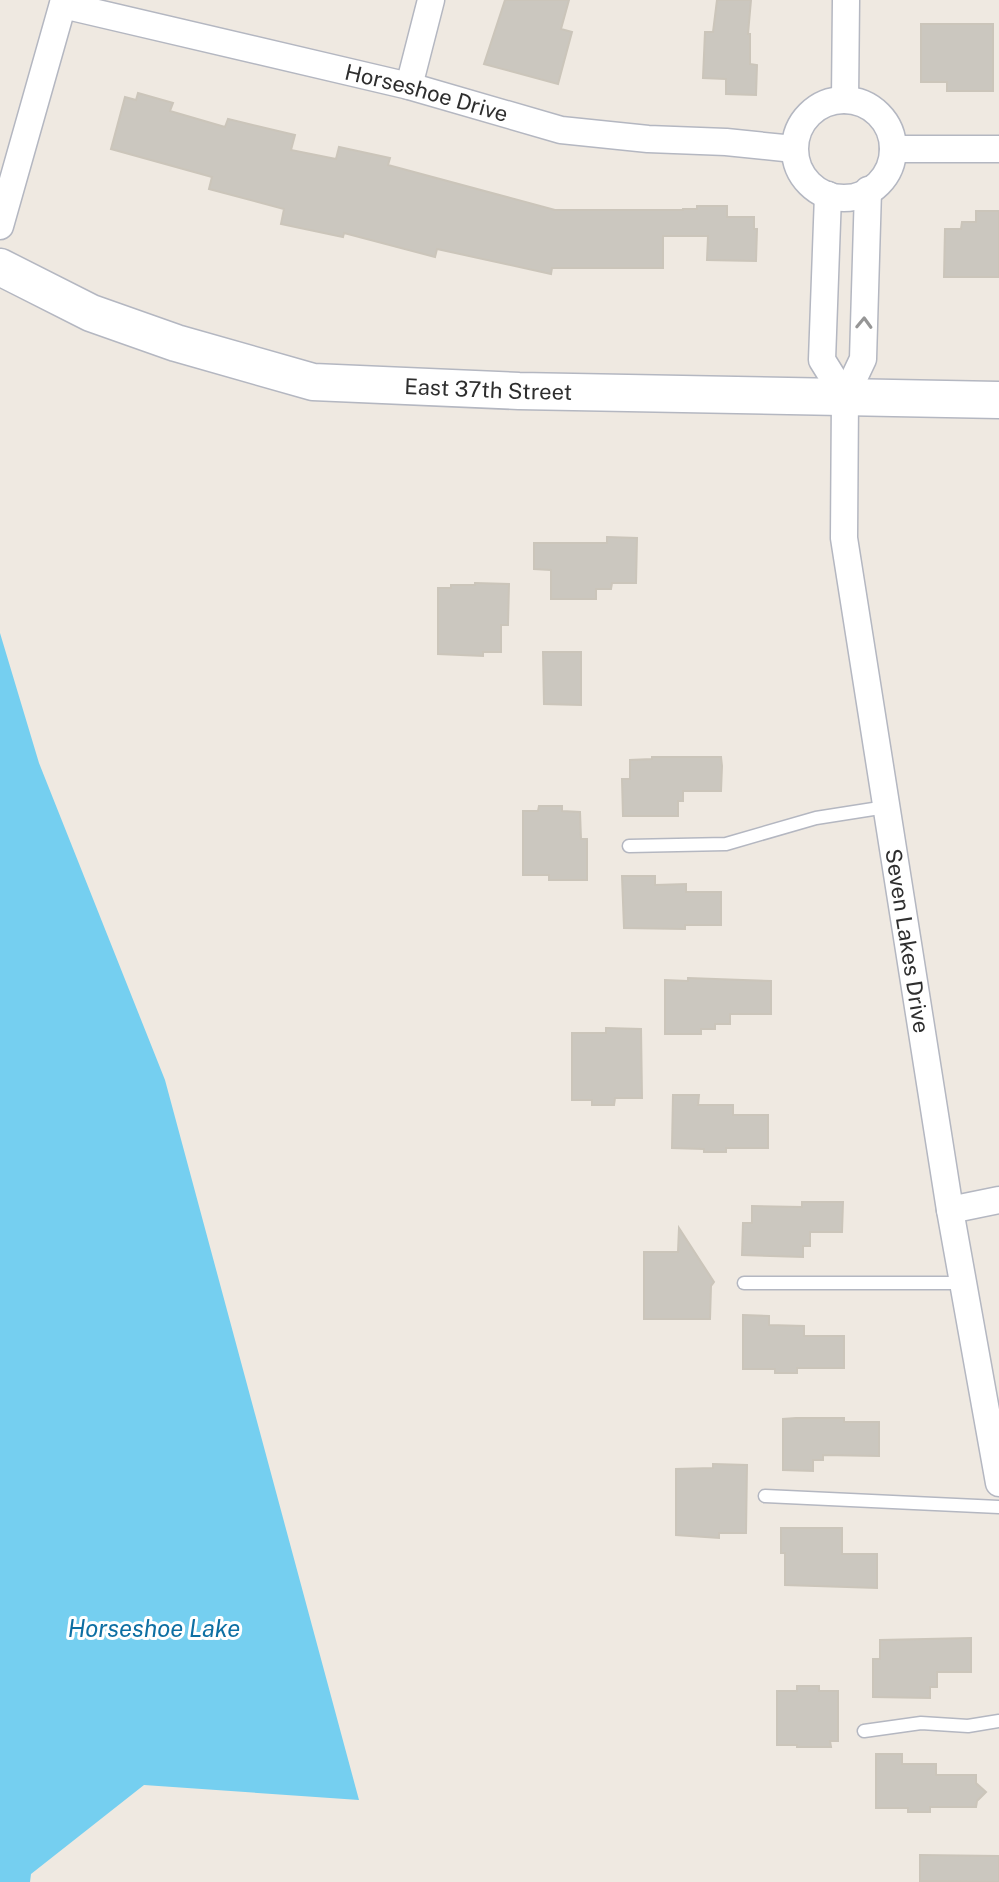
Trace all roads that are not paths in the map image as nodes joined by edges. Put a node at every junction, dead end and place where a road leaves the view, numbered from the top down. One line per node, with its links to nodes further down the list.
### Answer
1 (431, 0): 4 (street)
2 (846, 0): 5 (street)
3 (60, 3): 4 (street, Horseshoe Drive); 11 (street)
4 (409, 86): 6 (street, Horseshoe Drive)
5 (845, 100): 6 (street); 7 (street)
6 (794, 149): 10 (street)
7 (893, 149): 8 (street); 9 (street)
8 (999, 149)
9 (868, 190): 10 (street); 13 (street, Seven Lakes Drive, one-way to 9)
10 (828, 195): 13 (street)
11 (0, 226)
12 (0, 267): 13 (main road, East 37th Street)
13 (845, 397): 14 (main road, East 37th Street); 15 (street, Seven Lakes Drive)
14 (999, 400)
15 (886, 807): 16 (lane); 18 (street, Seven Lakes Drive)
16 (629, 846)
17 (999, 1200): 18 (street)
18 (950, 1210): 20 (street, Seven Lakes Drive)
19 (744, 1283): 20 (lane)
20 (963, 1283): 21 (street, Seven Lakes Drive)
21 (999, 1483)
22 (765, 1496): 23 (lane)
23 (999, 1507)
24 (999, 1721): 25 (lane)
25 (864, 1731)

